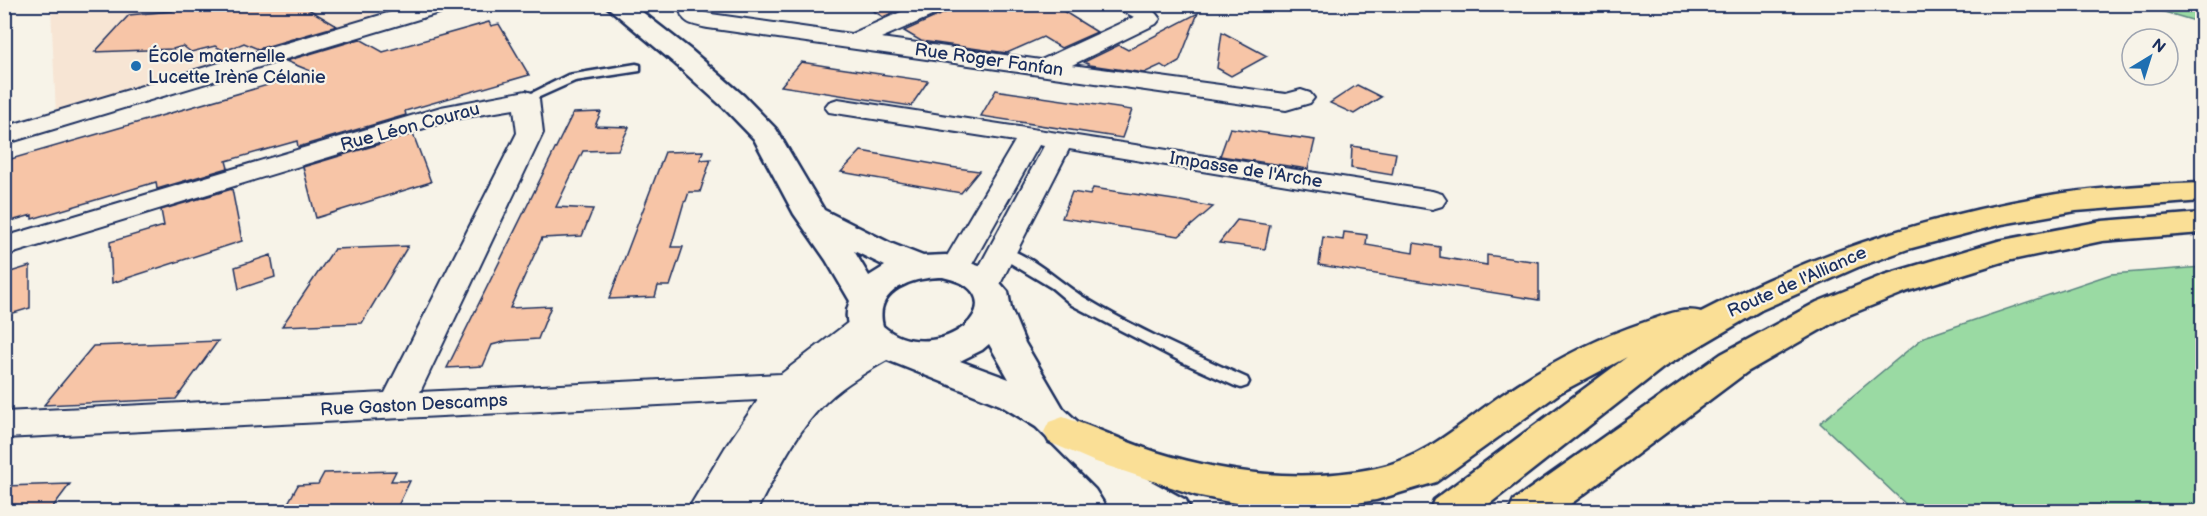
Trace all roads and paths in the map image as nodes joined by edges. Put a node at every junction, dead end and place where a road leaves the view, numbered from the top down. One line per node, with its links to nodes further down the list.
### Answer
1 (444, 4): 12 (street)
2 (616, 4): 17 (main road)
3 (698, 4): 6 (street, Rue Roger Fanfan)
4 (940, 4): 6 (street)
5 (1127, 4): 8 (street)
6 (853, 41): 8 (street, Rue Roger Fanfan)
7 (636, 68): 10 (lane)
8 (1046, 68): 9 (street, Rue Roger Fanfan)
9 (1301, 98)
10 (526, 99): 20 (street, Rue Léon Courau); 29 (street)
11 (838, 107): 13 (street, Impasse de l'Arche)
12 (4, 136)
13 (1031, 136): 14 (street, Impasse de l'Arche); 19 (street)
14 (1060, 140): 16 (street, Impasse de l'Arche); 21 (street)
15 (2202, 192): 25 (highway, Route de l'Alliance)
16 (1432, 200)
17 (810, 214): 22 (main road); 26 (main road)
18 (2202, 223): 37 (highway)
19 (976, 232): 21 (street); 23 (street)
20 (4, 247)
21 (1004, 248): 24 (street); 27 (lane)
22 (920, 267): 23 (main road); 26 (main road)
23 (955, 268): 24 (main road)
24 (989, 297): 26 (main road); 31 (main road)
25 (1731, 310): 31 (highway); 36 (highway, Route de l'Alliance)
26 (880, 332): 28 (street); 31 (main road)
27 (1241, 382)
28 (806, 386): 29 (street, Rue Gaston Descamps); 33 (street)
29 (394, 407): 30 (street, Rue Gaston Descamps)
30 (4, 425)
31 (1057, 425): 32 (main road)
32 (1111, 477): 34 (main road); 35 (main road)
33 (723, 509)
34 (1135, 512)
35 (1171, 512)
36 (1449, 512)
37 (1529, 512)

